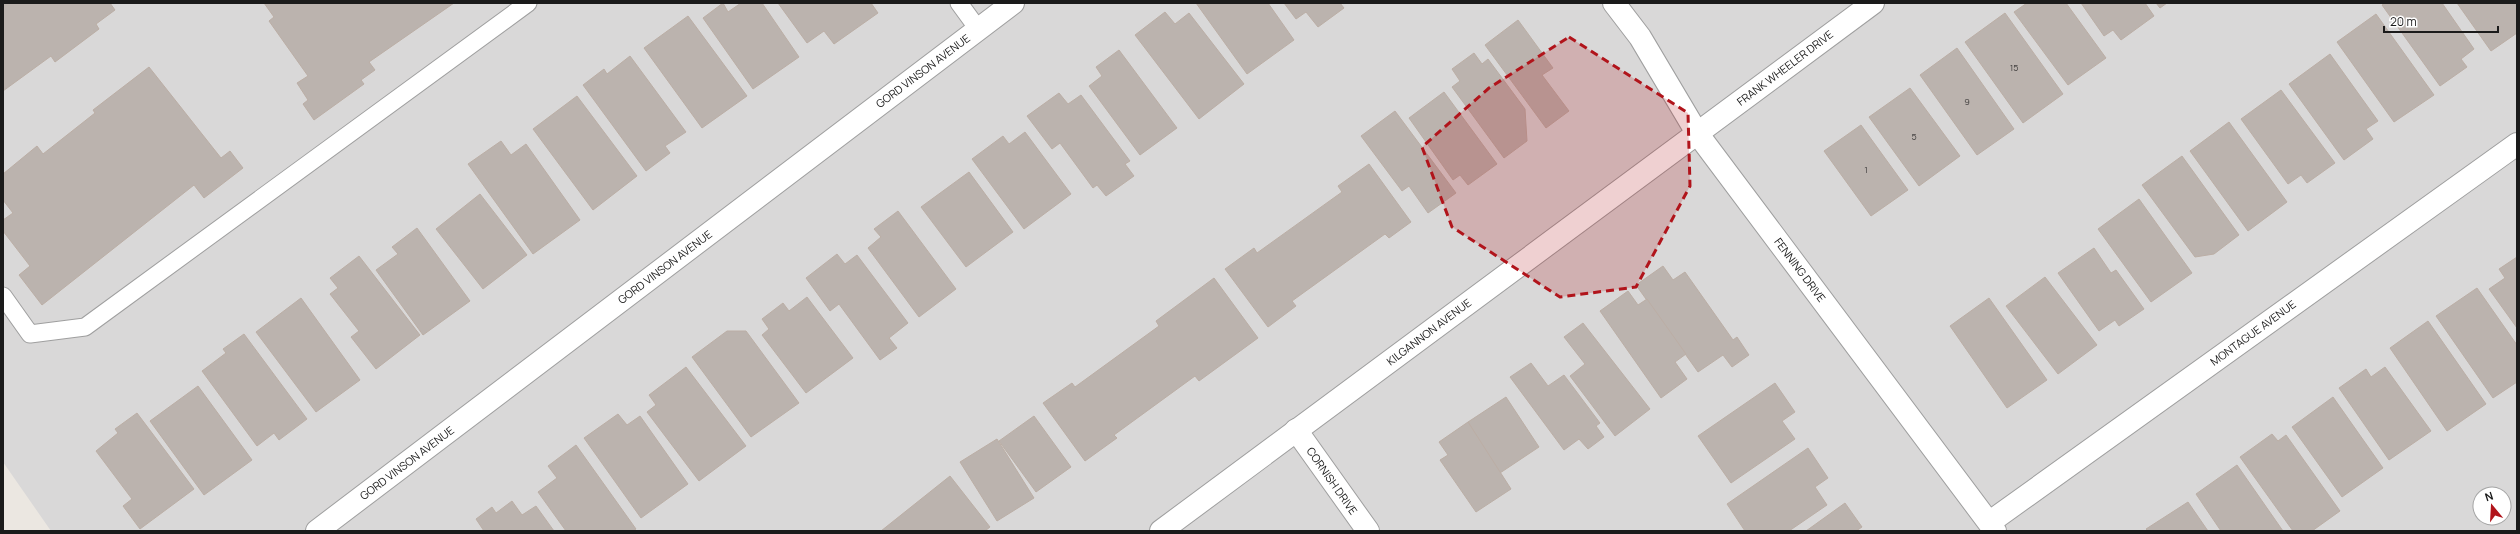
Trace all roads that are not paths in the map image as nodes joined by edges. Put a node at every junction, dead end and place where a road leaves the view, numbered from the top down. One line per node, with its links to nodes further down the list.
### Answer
1 (528, 3): 9 (lane)
2 (959, 3): 6 (lane)
3 (1013, 3): 6 (street, GORD VINSON AVENUE)
4 (1614, 3): 7 (street, FENNING DRIVE)
5 (1873, 3): 7 (street, FRANK WHEELER DRIVE)
6 (978, 29): 12 (street, GORD VINSON AVENUE)
7 (1697, 134): 10 (street, KILGANNON AVENUE); 11 (street, FENNING DRIVE)
8 (2517, 144): 11 (street, MONTAGUE AVENUE)
9 (3, 296)
10 (1296, 430): 13 (street, KILGANNON AVENUE); 14 (street, CORNISH DRIVE)
11 (1992, 526)
12 (317, 531)
13 (1161, 531)
14 (1368, 531)

